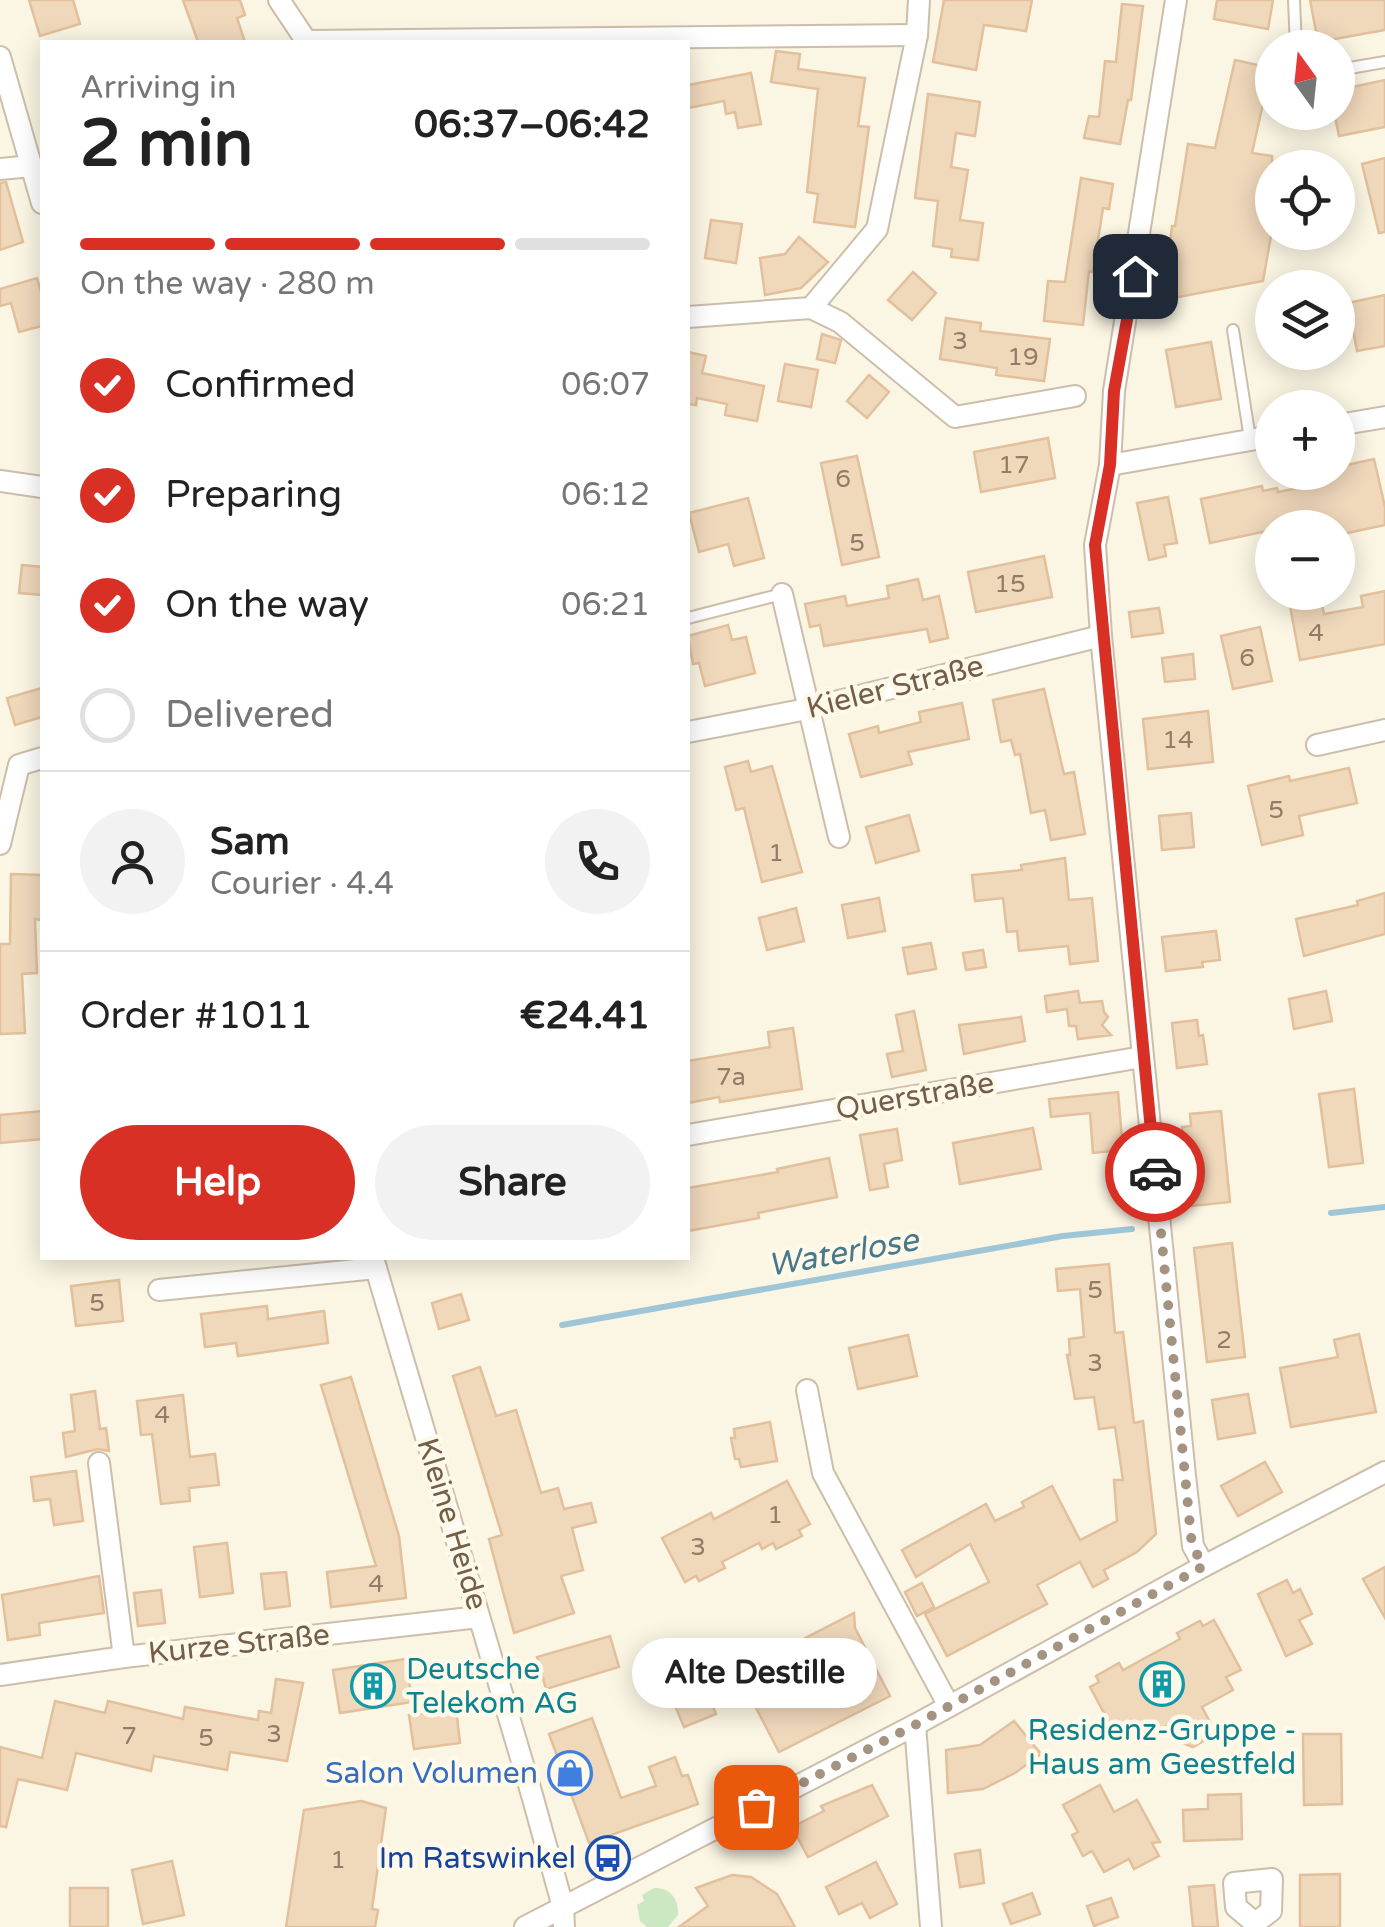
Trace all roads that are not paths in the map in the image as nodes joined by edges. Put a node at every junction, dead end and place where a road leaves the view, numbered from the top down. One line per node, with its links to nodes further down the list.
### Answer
1 (278, 0): 7 (street)
2 (919, 0): 6 (street)
3 (1176, 0): 23 (street)
4 (1294, 0): 5 (lane)
5 (1295, 30)
6 (917, 34): 8 (street); 15 (street)
7 (306, 40)
8 (460, 40)
9 (0, 58): 12 (street)
10 (1385, 62): 11 (lane)
11 (1355, 67)
12 (32, 166): 13 (street); 14 (street)
13 (0, 170)
14 (40, 196)
15 (811, 308): 16 (street); 18 (street)
16 (690, 317)
17 (1233, 330): 22 (lane)
18 (1074, 396)
19 (1385, 417): 20 (street)
20 (1355, 422)
21 (1255, 439): 22 (street)
22 (1250, 440): 23 (street)
23 (1110, 465): 28 (street)
24 (0, 481): 25 (street)
25 (40, 487)
26 (782, 594): 27 (lane); 29 (street)
27 (690, 617)
28 (1101, 636): 29 (street, Kieler Straße); 36 (street)
29 (807, 709): 31 (street, Kieler Straße); 34 (street)
30 (1385, 730): 32 (street)
31 (690, 732)
32 (1317, 745)
33 (40, 759): 35 (street)
34 (839, 837)
35 (0, 844)
36 (1142, 1057): 37 (street, Querstraße); 43 (street)
37 (690, 1134)
38 (374, 1263): 39 (street); 44 (street, Kleine Heide)
39 (159, 1290)
40 (807, 1390): 47 (street)
41 (99, 1463): 45 (street)
42 (1385, 1472): 43 (street)
43 (1204, 1566): 47 (street)
44 (479, 1617): 45 (street, Kurze Straße); 49 (street, Kleine Heide)
45 (124, 1656): 46 (street, Kurze Straße)
46 (0, 1675)
47 (949, 1706): 48 (street)
48 (915, 1725): 49 (street); 51 (street)
49 (563, 1917): 50 (street)
50 (525, 1927)
51 (932, 1927)

